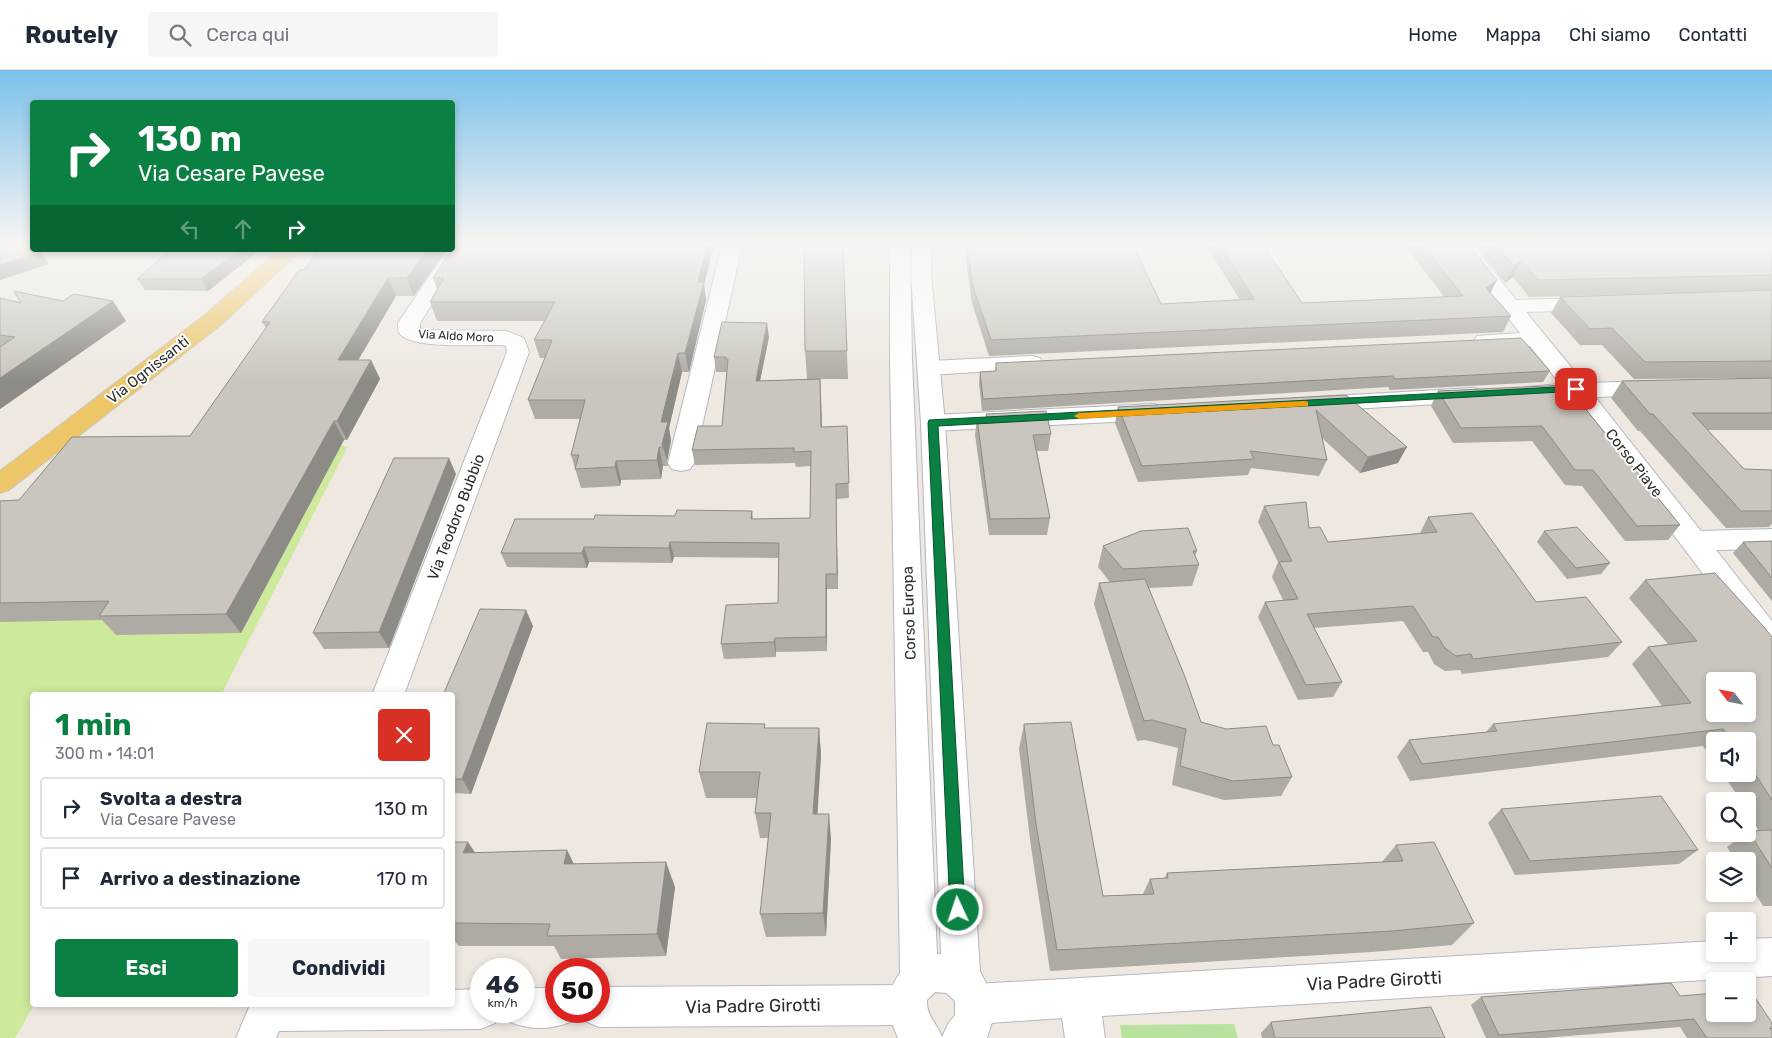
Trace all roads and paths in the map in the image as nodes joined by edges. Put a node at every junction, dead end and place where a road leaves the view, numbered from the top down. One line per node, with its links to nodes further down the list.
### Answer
1 (231, 290): 21 (main road, Via Ognissanti)
2 (246, 290): 22 (main road, Via Ognissanti)
3 (430, 290): 11 (street, Via Aldo Moro)
4 (721, 290): 20 (street)
5 (908, 290): 33 (street, Corso Europa)
6 (922, 290): 14 (street, Corso Europa)
7 (1498, 290): 9 (street, Corso Piave)
8 (1617, 303): 9 (street)
9 (1510, 306): 10 (street, Corso Piave)
10 (1536, 339): 12 (street); 16 (street, Corso Piave)
11 (512, 340): 26 (street, Via Teodoro Bubbio)
12 (1467, 342)
13 (1054, 362): 14 (street)
14 (929, 368): 19 (street, Corso Europa)
15 (1674, 387): 16 (street)
16 (1576, 389): 17 (street); 24 (street, Corso Piave)
17 (1293, 405)
18 (1175, 411): 19 (street)
19 (933, 423): 29 (street, Corso Europa)
20 (681, 463)
21 (0, 465)
22 (0, 484)
23 (1772, 540): 24 (street)
24 (1693, 541): 25 (street, Corso Piave)
25 (1772, 643)
26 (389, 692)
27 (1772, 957): 28 (street, Via Padre Girotti)
28 (1079, 997): 29 (street, Via Padre Girotti); 34 (street)
29 (967, 1007): 33 (street)
30 (610, 1008): 33 (street, Via Padre Girotti)
31 (470, 1009): 32 (street)
32 (265, 1018)
33 (918, 1019)
34 (1085, 1038)

